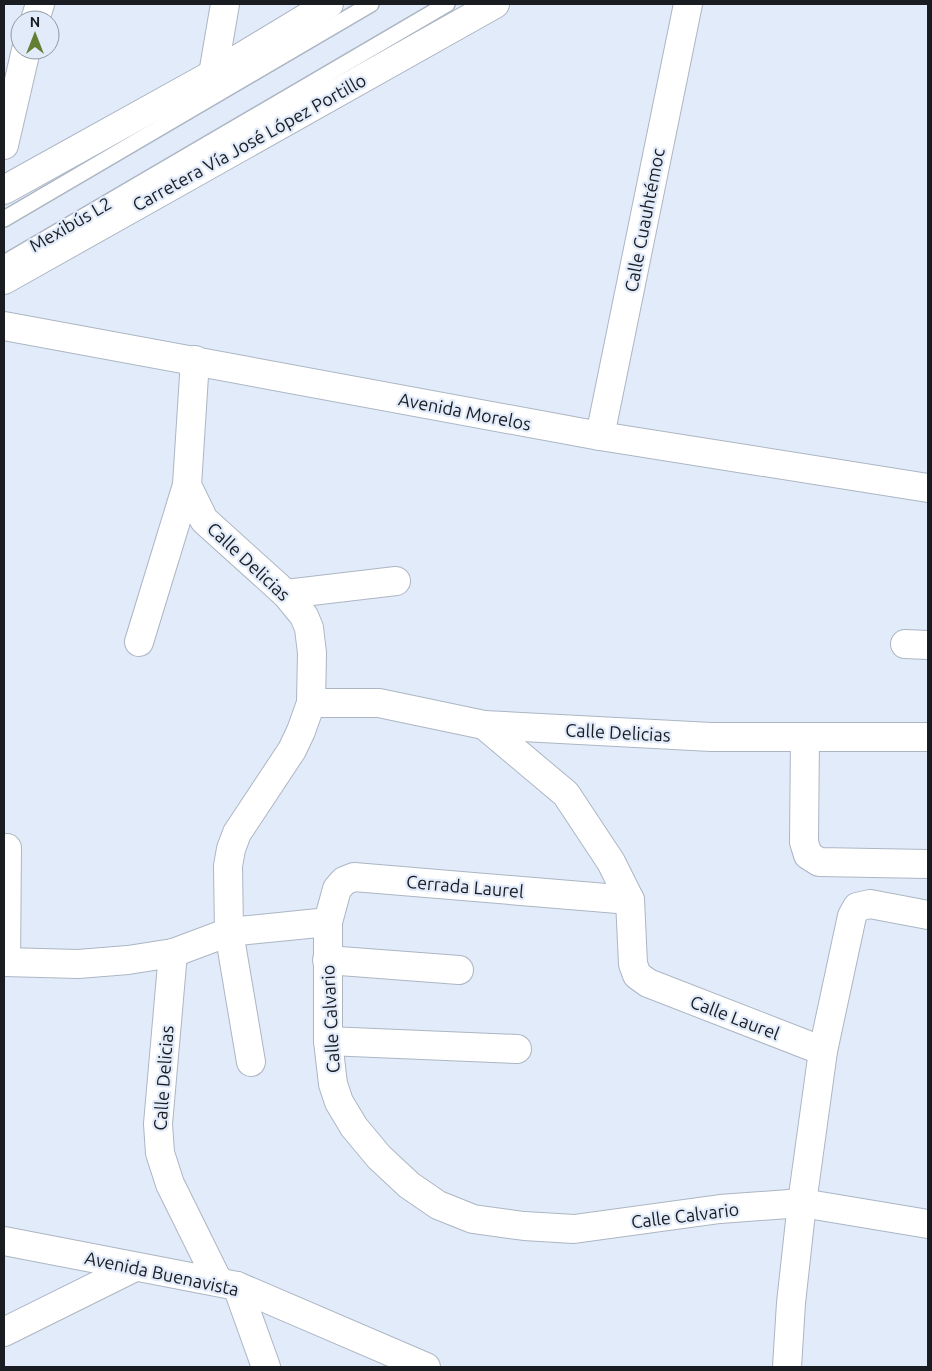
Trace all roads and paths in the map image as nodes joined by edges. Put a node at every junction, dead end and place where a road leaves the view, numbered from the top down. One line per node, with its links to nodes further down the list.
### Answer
1 (225, 4): 8 (street)
2 (329, 4): 8 (street)
3 (371, 4): 11 (lane)
4 (447, 4): 12 (lane, Mexibús L2)
5 (495, 4): 13 (street, Carretera Vía José López Portillo)
6 (688, 4): 16 (street, Calle Cuauhtémoc)
7 (24, 60): 9 (street)
8 (212, 74): 10 (street)
9 (4, 145)
10 (4, 190)
11 (4, 219)
12 (4, 263)
13 (4, 280)
14 (4, 326): 15 (street, Avenida Morelos)
15 (195, 360): 16 (street, Avenida Morelos); 17 (street)
16 (600, 436): 18 (street, Avenida Morelos)
17 (186, 485): 20 (street, Calle Delicias); 21 (street)
18 (928, 488)
19 (396, 581): 20 (street)
20 (286, 594): 22 (street, Calle Delicias)
21 (138, 642)
22 (311, 703): 23 (street, Calle Delicias); 31 (street, Calle Delicias)
23 (484, 725): 25 (street, Calle Delicias); 28 (street, Calle Laurel)
24 (928, 737): 25 (street, Calle Delicias)
25 (805, 738): 27 (street)
26 (7, 848): 34 (street)
27 (928, 864)
28 (630, 900): 30 (street, Cerrada Laurel); 38 (street, Calle Laurel)
29 (928, 915): 38 (street)
30 (328, 922): 31 (street); 33 (street, Calle Calvario)
31 (229, 932): 32 (street); 39 (street, Calle Delicias)
32 (173, 953): 34 (street); 44 (street, Calle Delicias)
33 (327, 960): 35 (street); 36 (street, Calle Calvario)
34 (5, 962)
35 (459, 970)
36 (328, 1041): 37 (street); 40 (street, Calle Calvario)
37 (517, 1049)
38 (823, 1051): 40 (street)
39 (251, 1062)
40 (802, 1203): 41 (street, Calle Calvario); 48 (street)
41 (928, 1224)
42 (4, 1241): 43 (street, Avenida Buenavista)
43 (135, 1266): 44 (street, Avenida Buenavista); 45 (street)
44 (227, 1284): 46 (street, Calle Delicias); 47 (street, Avenida Buenavista)
45 (4, 1332)
46 (266, 1367)
47 (426, 1367)
48 (787, 1367)

